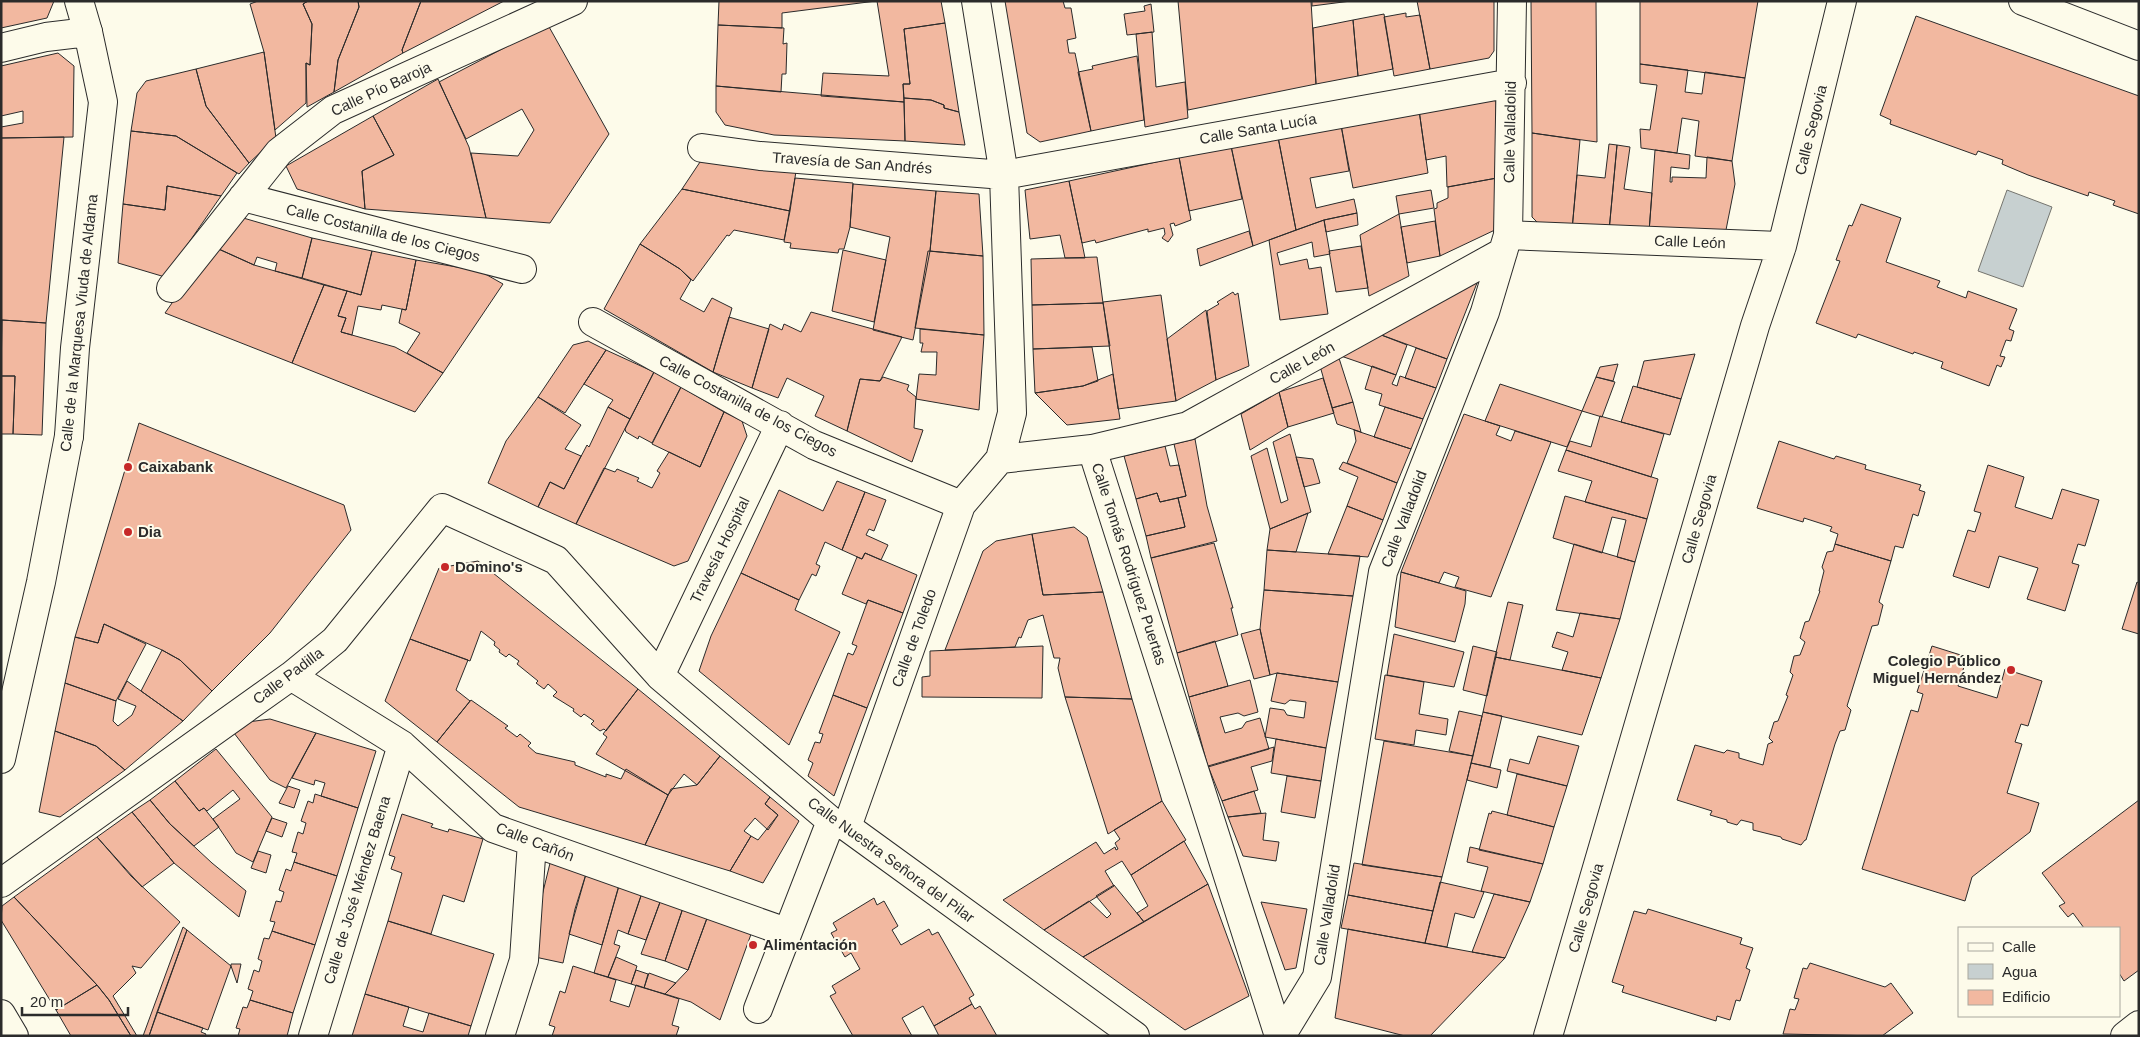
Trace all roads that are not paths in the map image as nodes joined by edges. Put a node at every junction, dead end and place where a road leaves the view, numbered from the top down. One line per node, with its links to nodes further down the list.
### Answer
1 (79, 1): 7 (street, Calle de la Marquesa Viuda de Aldama)
2 (976, 1): 12 (street)
3 (1512, 1): 10 (street, Calle Valladolid)
4 (1842, 1): 15 (street, Calle Segovia)
5 (2023, 1): 8 (street)
6 (569, 2): 13 (street, Calle Pío Baroja)
7 (88, 32): 9 (street); 27 (street, Calle de la Marquesa Viuda de Aldama)
8 (2139, 46)
9 (1, 48)
10 (1512, 83): 12 (street, Calle Santa Lucía); 14 (street, Calle Valladolid)
11 (702, 148): 12 (street, Travesía de San Andrés)
12 (1004, 175): 21 (street)
13 (243, 197): 16 (street, Calle Costanilla de los Ciegos); 17 (street, Calle Pío Baroja)
14 (1505, 243): 15 (street, Calle León); 20 (street, Calle León); 39 (street, Calle Valladolid)
15 (1782, 246): 40 (street, Calle Segovia)
16 (522, 270)
17 (171, 288)
18 (593, 322): 19 (street, Calle Costanilla de los Ciegos)
19 (780, 424): 22 (street, Calle Costanilla de los Ciegos); 25 (street, Travesía Hospital)
20 (1092, 449): 21 (street, Calle Tomás Rodríguez Puertas); 39 (street, Calle Tomás Rodríguez Puertas)
21 (1000, 459): 22 (street, Calle de Toledo)
22 (961, 505): 28 (street, Calle de Toledo)
23 (556, 560): 24 (street, Calle Padilla); 25 (street, Calle Nuestra Señora del Pilar)
24 (291, 676): 26 (street, Calle Cañón); 30 (street, Calle Padilla)
25 (660, 676): 28 (street, Calle Nuestra Señora del Pilar)
26 (402, 745): 29 (street, Calle Cañón); 36 (street, Calle de José Méndez Baena)
27 (1, 760)
28 (839, 824): 31 (street, Calle de Toledo); 38 (street, Calle Nuestra Señora del Pilar)
29 (532, 842): 31 (street, Calle Cañón); 37 (street)
30 (1, 883)
31 (786, 932): 32 (street, Calle de Toledo)
32 (758, 1009)
33 (1, 1014): 35 (street)
34 (2139, 1025): 41 (street)
35 (14, 1036)
36 (312, 1036)
37 (500, 1036)
38 (1135, 1036)
39 (1280, 1036)
40 (1548, 1036)
41 (2125, 1036)

